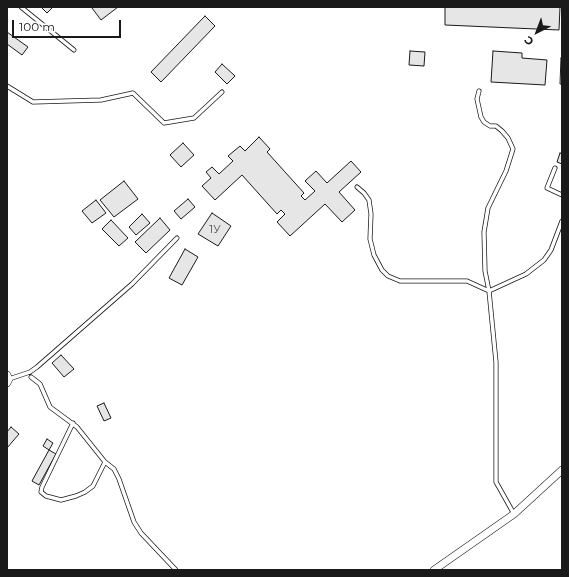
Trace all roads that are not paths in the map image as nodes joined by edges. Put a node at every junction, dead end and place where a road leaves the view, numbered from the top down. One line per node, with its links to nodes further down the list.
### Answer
1 (21, 7): 2 (lane)
2 (74, 50)
3 (7, 86): 4 (lane)
4 (222, 92)
5 (479, 92): 11 (lane)
6 (555, 168): 8 (lane)
7 (357, 187): 11 (lane)
8 (562, 195)
9 (562, 220): 11 (lane)
10 (177, 238): 13 (lane)
11 (489, 291): 17 (lane)
12 (31, 377): 14 (lane)
13 (8, 379)
14 (73, 423): 15 (lane); 15 (lane)
15 (106, 462): 18 (lane)
16 (562, 470): 17 (street)
17 (514, 514): 19 (street)
18 (176, 570)
19 (434, 570)

